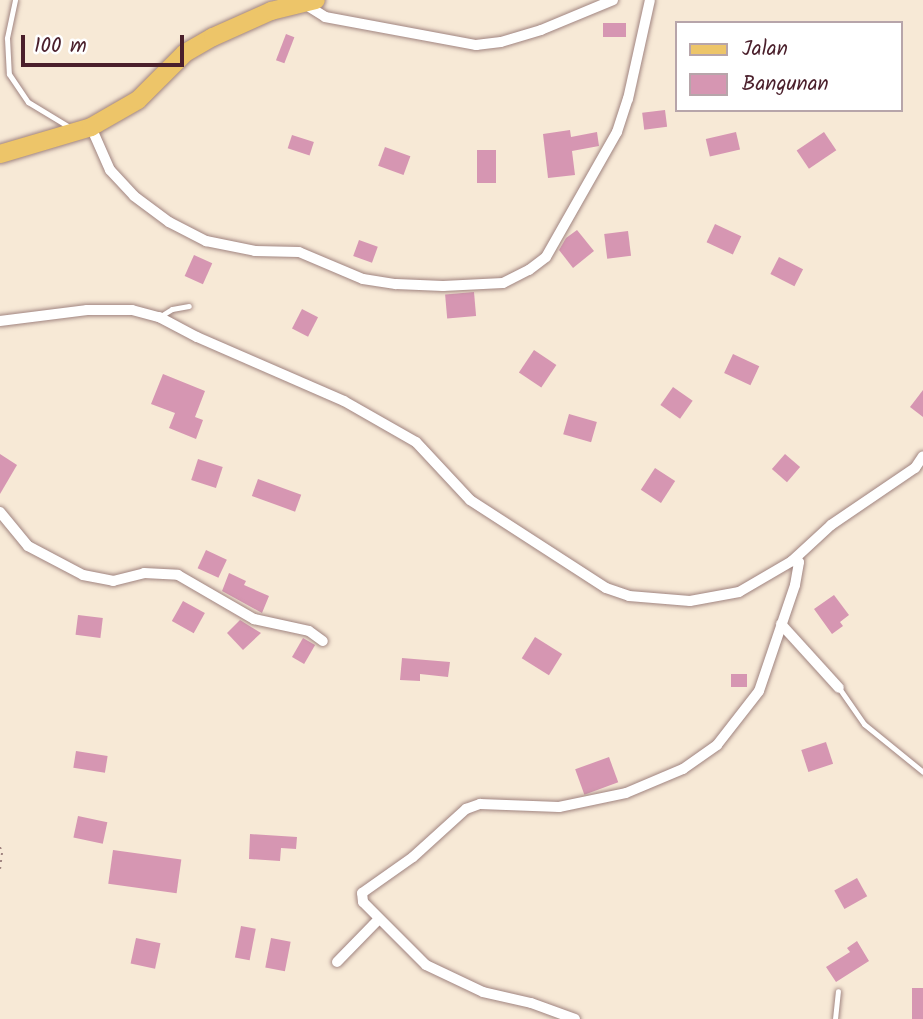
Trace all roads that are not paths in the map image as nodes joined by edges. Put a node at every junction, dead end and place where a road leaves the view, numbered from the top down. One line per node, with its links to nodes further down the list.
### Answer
1 (15, 0): 5 (lane)
2 (613, 0): 4 (street)
3 (650, 0): 5 (street)
4 (310, 1): 5 (main road)
5 (84, 129): 6 (main road)
6 (0, 154)
7 (190, 306): 8 (lane)
8 (159, 317): 9 (street); 12 (street)
9 (0, 321)
10 (923, 456): 12 (street)
11 (0, 512): 14 (street)
12 (792, 561): 13 (street)
13 (781, 624): 15 (street); 17 (street)
14 (323, 640)
15 (839, 688): 16 (lane)
16 (923, 772)
17 (379, 919): 18 (street); 20 (street)
18 (337, 962)
19 (838, 991): 21 (lane)
20 (575, 1019)
21 (835, 1019)

